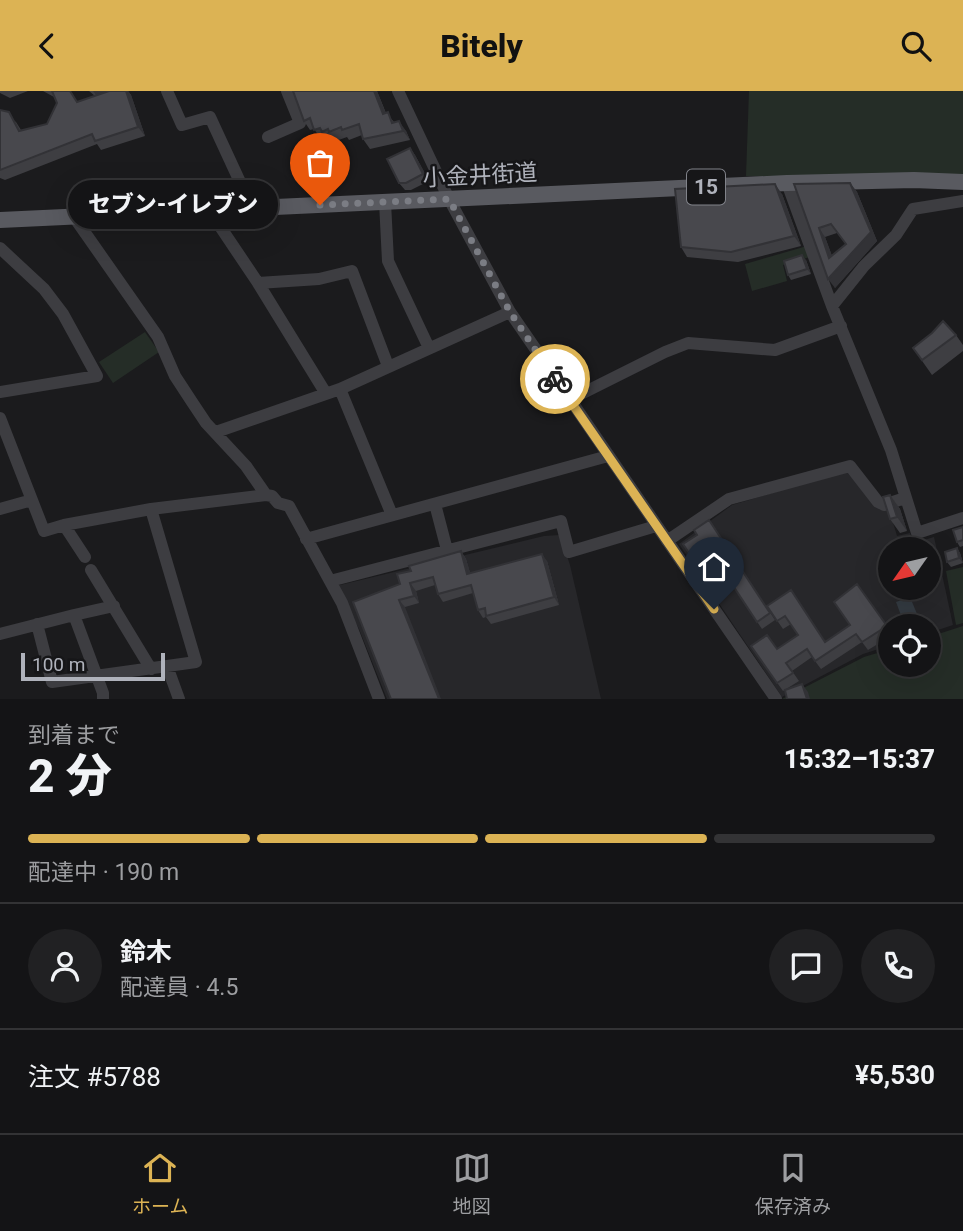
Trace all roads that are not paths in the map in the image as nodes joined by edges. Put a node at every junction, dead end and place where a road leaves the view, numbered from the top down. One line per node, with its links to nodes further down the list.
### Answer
1 (167, 91): 10 (street)
2 (287, 91): 4 (street)
3 (398, 91): 7 (street)
4 (268, 137)
5 (963, 182): 6 (main road, 小金井街道 / 15)
6 (787, 183): 7 (main road, 小金井街道 / 15); 16 (street)
7 (449, 199): 9 (main road, 小金井街道 / 15); 17 (street)
8 (963, 201): 16 (street)
9 (385, 202): 10 (main road, 小金井街道 / 15); 19 (street)
10 (252, 208): 11 (main road, 小金井街道 / 15)
11 (209, 210): 12 (main road, 小金井街道 / 15); 15 (street)
12 (74, 217): 13 (main road, 小金井街道 / 15); 26 (street)
13 (0, 220)
14 (0, 248): 22 (street)
15 (258, 283): 20 (street); 23 (street)
16 (832, 306): 18 (street)
17 (510, 312): 19 (street); 24 (street)
18 (841, 326): 24 (street); 29 (street)
19 (429, 348): 20 (street)
20 (388, 366): 21 (street)
21 (340, 389): 23 (street); 34 (street)
22 (0, 392)
23 (325, 392): 26 (street)
24 (569, 400): 27 (street)
25 (0, 418): 30 (street)
26 (216, 432): 28 (street)
27 (608, 456): 31 (street); 37 (street)
28 (266, 495): 33 (street); 38 (street)
29 (905, 498): 35 (street); 39 (street)
30 (32, 499): 32 (street); 36 (street)
31 (435, 504): 34 (street); 40 (street)
32 (0, 509)
33 (151, 509): 36 (street); 48 (street)
34 (392, 515): 38 (street)
35 (963, 519)
36 (64, 525): 41 (street)
37 (656, 526): 39 (street); 40 (street)
38 (306, 540): 43 (street)
39 (667, 541): 54 (street)
40 (447, 550): 43 (street)
41 (85, 557)
42 (91, 570): 44 (street)
43 (330, 581): 53 (street)
44 (114, 606): 45 (street); 49 (street)
45 (74, 615): 46 (street); 50 (street)
46 (37, 624): 47 (street); 50 (street)
47 (0, 634)
48 (167, 666): 49 (street); 52 (street)
49 (151, 669): 50 (street)
50 (96, 674): 51 (street)
51 (103, 699)
52 (179, 699)
53 (379, 699)
54 (776, 699)

